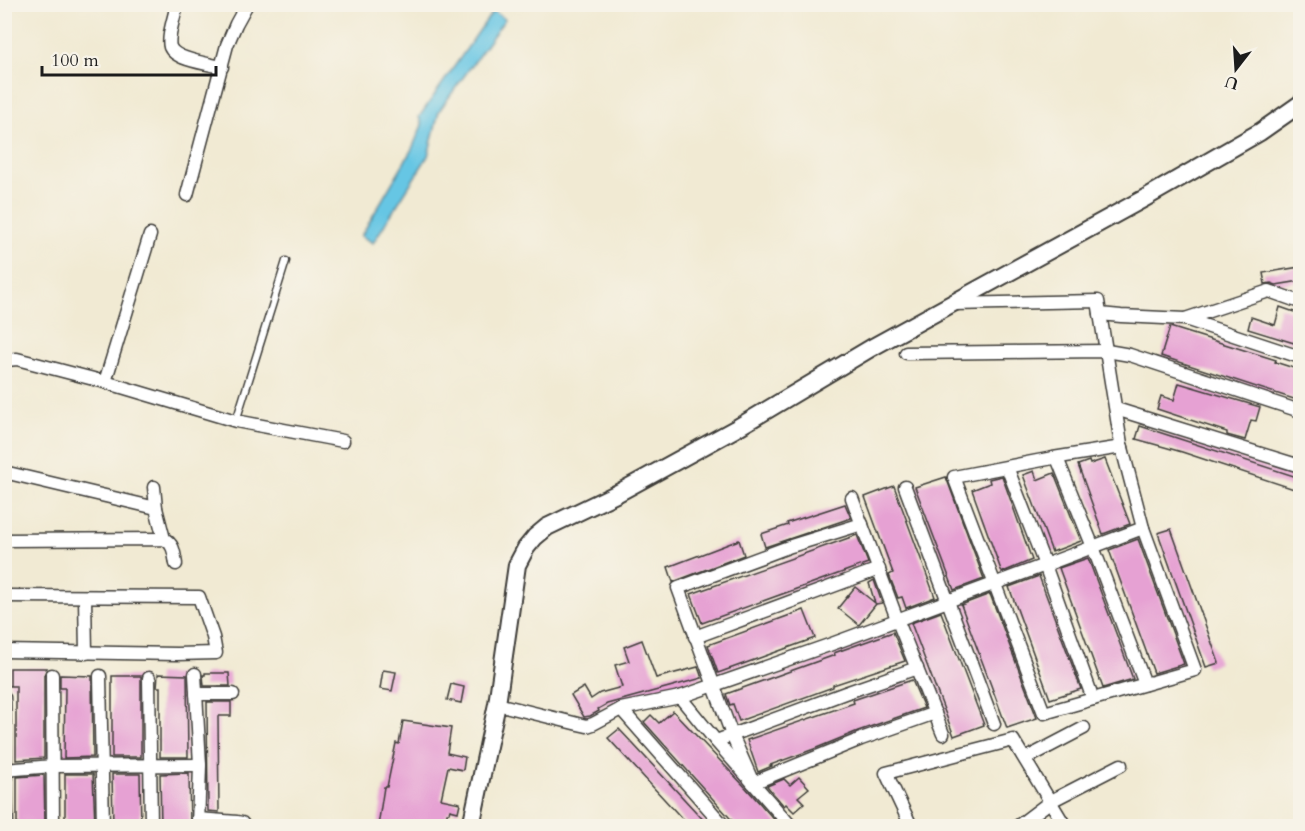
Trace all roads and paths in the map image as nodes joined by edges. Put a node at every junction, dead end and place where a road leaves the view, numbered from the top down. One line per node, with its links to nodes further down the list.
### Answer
1 (177, 4): 3 (street)
2 (248, 4): 3 (street)
3 (222, 67): 5 (street)
4 (1300, 104): 9 (street)
5 (187, 195)
6 (150, 235): 16 (street)
7 (286, 261): 19 (lane)
8 (1300, 302): 11 (street)
9 (952, 304): 10 (street); 58 (street)
10 (1100, 314): 11 (street); 12 (street)
11 (1185, 319): 14 (street)
12 (1107, 351): 13 (street); 17 (street); 18 (street)
13 (906, 353)
14 (1300, 357)
15 (4, 361): 16 (street)
16 (105, 382): 19 (street)
17 (1116, 409): 21 (street); 23 (street)
18 (1300, 411)
19 (236, 421): 20 (street)
20 (343, 441)
21 (1122, 447): 22 (street); 31 (street)
22 (1058, 458): 24 (street); 34 (street)
23 (1300, 466)
24 (1007, 467): 36 (street); 38 (street)
25 (4, 472): 29 (street)
26 (154, 487): 29 (street)
27 (905, 487): 41 (street)
28 (852, 498): 30 (street)
29 (156, 508): 32 (street)
30 (862, 524): 37 (street); 43 (street)
31 (1143, 528): 34 (street); 51 (street)
32 (164, 539): 33 (street); 35 (street)
33 (4, 540)
34 (1093, 547): 36 (street); 51 (street)
35 (176, 564)
36 (1046, 566): 38 (street); 57 (street)
37 (879, 569): 42 (street); 43 (street)
38 (996, 584): 41 (street); 57 (street)
39 (4, 596): 40 (street)
40 (85, 597): 45 (street); 45 (street)
41 (948, 601): 42 (street); 61 (street)
42 (897, 619): 46 (street); 52 (street)
43 (695, 637): 52 (street)
44 (4, 651): 45 (street)
45 (86, 653)
46 (917, 668): 60 (street); 64 (street)
47 (195, 674): 53 (street)
48 (52, 675): 69 (street)
49 (100, 676): 70 (street)
50 (149, 678): 71 (street)
51 (1145, 684): 57 (street)
52 (713, 685): 56 (street); 64 (street)
53 (196, 694): 54 (street); 67 (street)
54 (233, 694)
55 (4, 697): 72 (street)
56 (680, 697): 59 (street); 65 (street)
57 (1093, 699)
58 (497, 704): 59 (street); 81 (street)
59 (621, 709): 82 (street)
60 (935, 712): 63 (street); 73 (street)
61 (994, 724)
62 (1084, 728): 66 (street)
63 (943, 734)
64 (732, 735): 65 (street); 73 (street)
65 (716, 741): 73 (street)
66 (1025, 759): 74 (street); 84 (street)
67 (200, 765): 71 (street); 75 (street)
68 (1121, 765): 74 (street)
69 (53, 766): 70 (street); 72 (street); 77 (street)
70 (102, 766): 71 (street); 78 (street)
71 (151, 766): 79 (street)
72 (5, 770): 76 (street)
73 (753, 783): 83 (street)
74 (1051, 801): 85 (street); 86 (street)
75 (198, 823): 80 (street)
76 (7, 826)
77 (54, 826)
78 (103, 826)
79 (151, 826)
80 (244, 826)
81 (471, 826)
82 (724, 826)
83 (788, 826)
84 (911, 826)
85 (1018, 826)
86 (1065, 826)

